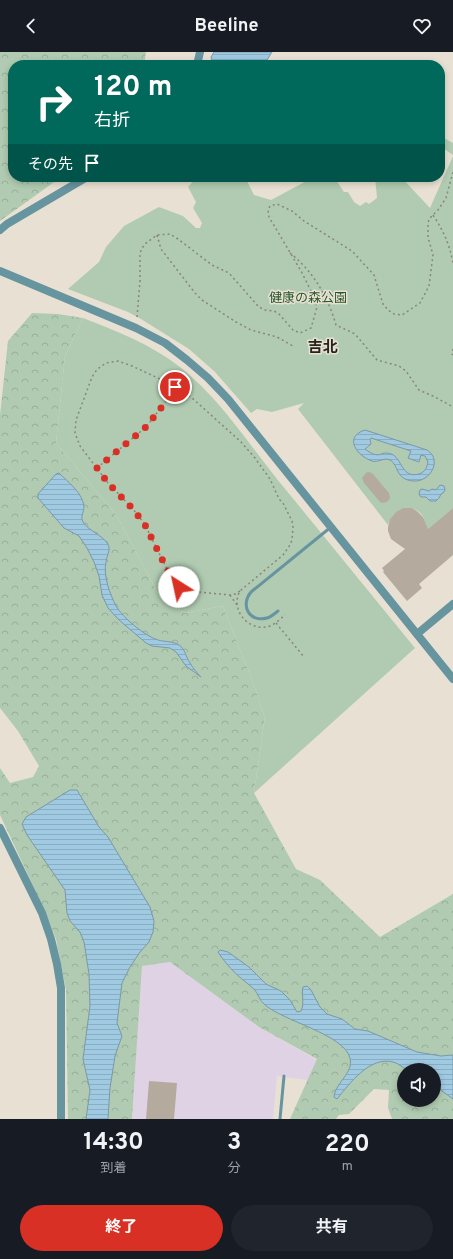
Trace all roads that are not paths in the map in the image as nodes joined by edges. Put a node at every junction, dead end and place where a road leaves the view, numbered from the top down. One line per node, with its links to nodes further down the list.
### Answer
1 (78, 182): 2 (street)
2 (0, 230)
3 (0, 271): 4 (street)
4 (331, 527): 6 (lane); 7 (street)
5 (453, 604): 7 (street)
6 (278, 611)
7 (417, 634): 8 (street)
8 (453, 679)
9 (0, 828): 11 (street)
10 (284, 1076): 12 (lane)
11 (61, 1119)
12 (280, 1119)

